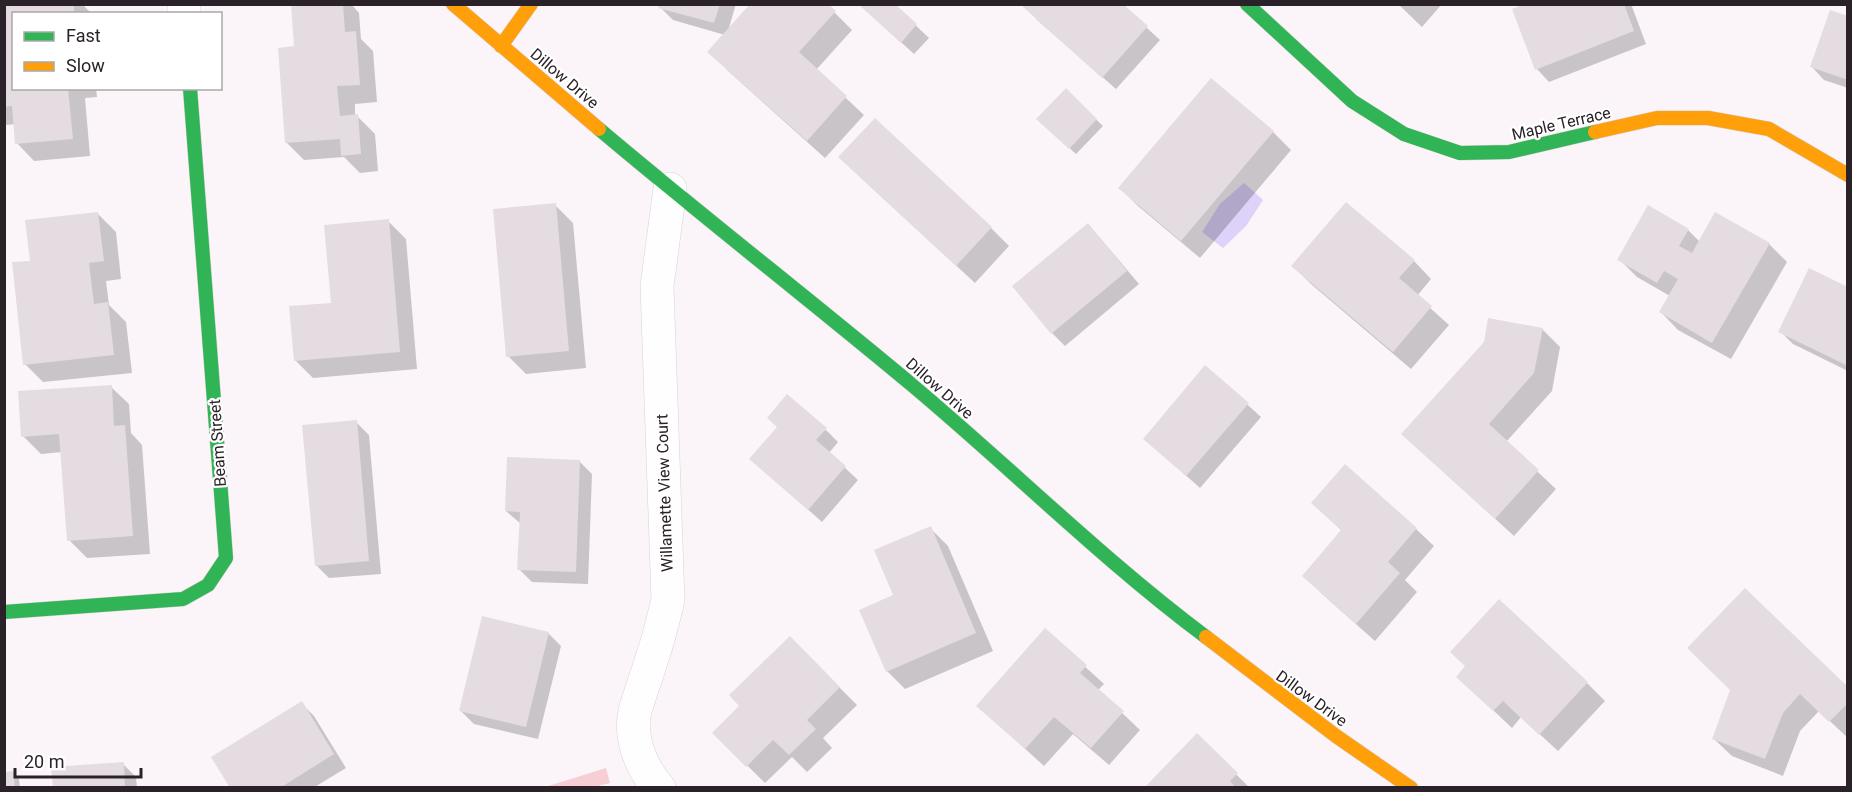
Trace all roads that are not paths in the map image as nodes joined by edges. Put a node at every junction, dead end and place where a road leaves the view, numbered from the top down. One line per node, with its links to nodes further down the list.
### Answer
1 (453, 4): 4 (street, Dillow Drive)
2 (531, 4): 4 (street)
3 (1247, 4): 6 (street, Maple Terrace)
4 (501, 46): 7 (street, Dillow Drive)
5 (190, 90): 8 (street, Beam Street)
6 (1848, 175)
7 (670, 189): 9 (street, Willamette View Court); 10 (street, Dillow Drive)
8 (4, 612)
9 (659, 788)
10 (1411, 788)

